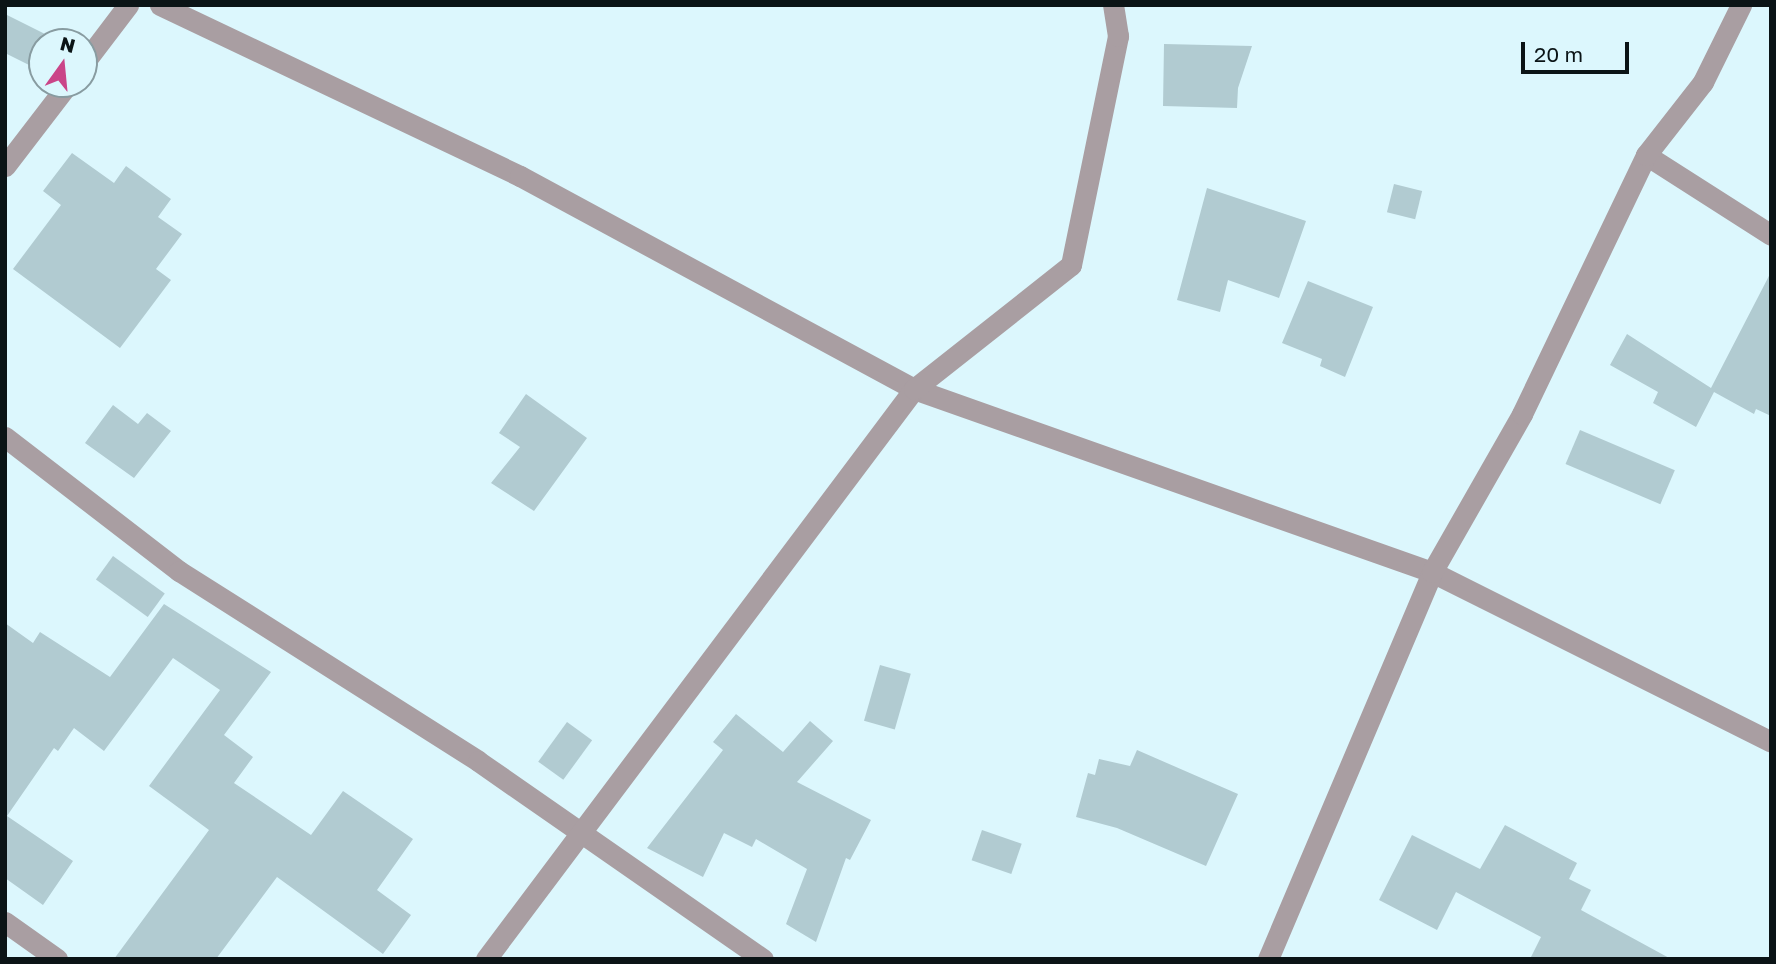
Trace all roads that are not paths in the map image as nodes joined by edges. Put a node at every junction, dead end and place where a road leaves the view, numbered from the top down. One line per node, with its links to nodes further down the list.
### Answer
1 (128, 5): 5 (street)
2 (160, 5): 10 (street)
3 (1113, 5): 10 (street)
4 (1741, 9): 7 (street)
5 (98, 45)
6 (57, 98): 8 (street)
7 (1646, 155): 9 (street); 12 (street)
8 (5, 166)
9 (1771, 235)
10 (915, 389): 12 (street); 14 (street)
11 (5, 437): 14 (street)
12 (1432, 572): 13 (street); 19 (street)
13 (1771, 742)
14 (578, 832): 17 (street); 18 (street)
15 (5, 922): 16 (street)
16 (57, 959)
17 (486, 959)
18 (763, 959)
19 (1268, 959)

